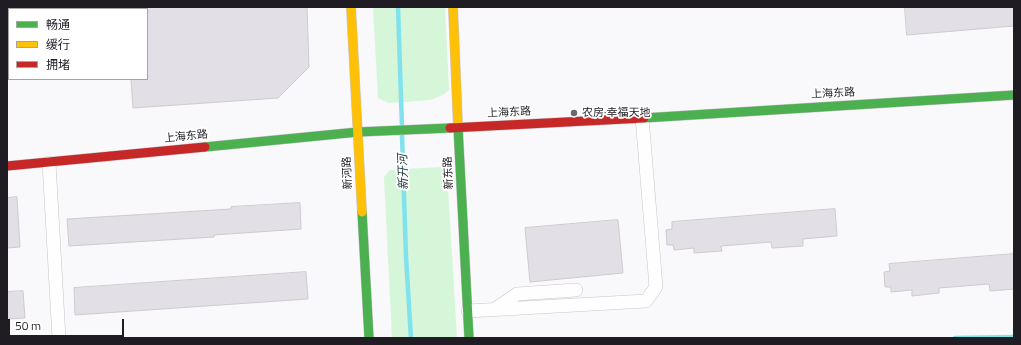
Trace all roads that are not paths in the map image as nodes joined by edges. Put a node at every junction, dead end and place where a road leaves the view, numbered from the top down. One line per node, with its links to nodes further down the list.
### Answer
1 (351, 7): 6 (street, 新河路)
2 (453, 7): 5 (street, 新东路)
3 (1014, 95): 4 (street, 上海东路)
4 (642, 117): 5 (street, 上海东路); 10 (street)
5 (458, 128): 6 (street, 上海东路); 11 (street, 新东路)
6 (358, 132): 7 (street, 上海东路); 13 (street, 新河路)
7 (49, 163): 8 (street, 上海东路); 12 (street)
8 (7, 166)
9 (576, 290): 10 (street)
10 (495, 309): 11 (street)
11 (468, 317): 14 (street, 新东路)
12 (59, 338)
13 (369, 338)
14 (469, 338)

